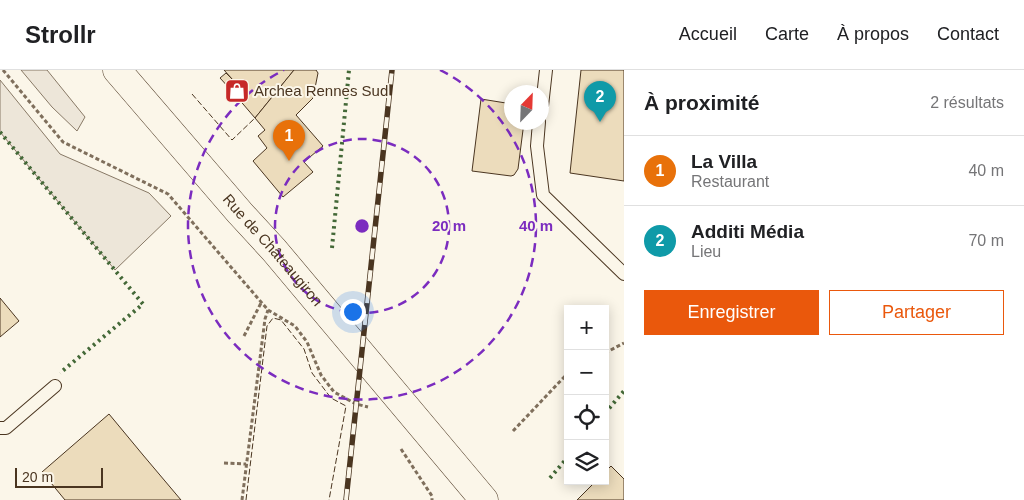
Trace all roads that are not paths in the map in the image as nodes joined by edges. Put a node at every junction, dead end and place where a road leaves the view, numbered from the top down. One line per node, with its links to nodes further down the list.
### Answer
1 (117, 70): 8 (main road, Rue de Châteaugiron)
2 (546, 70): 3 (lane)
3 (544, 85)
4 (539, 130): 5 (lane)
5 (624, 274)
6 (55, 386): 7 (lane)
7 (0, 428)
8 (484, 500)

